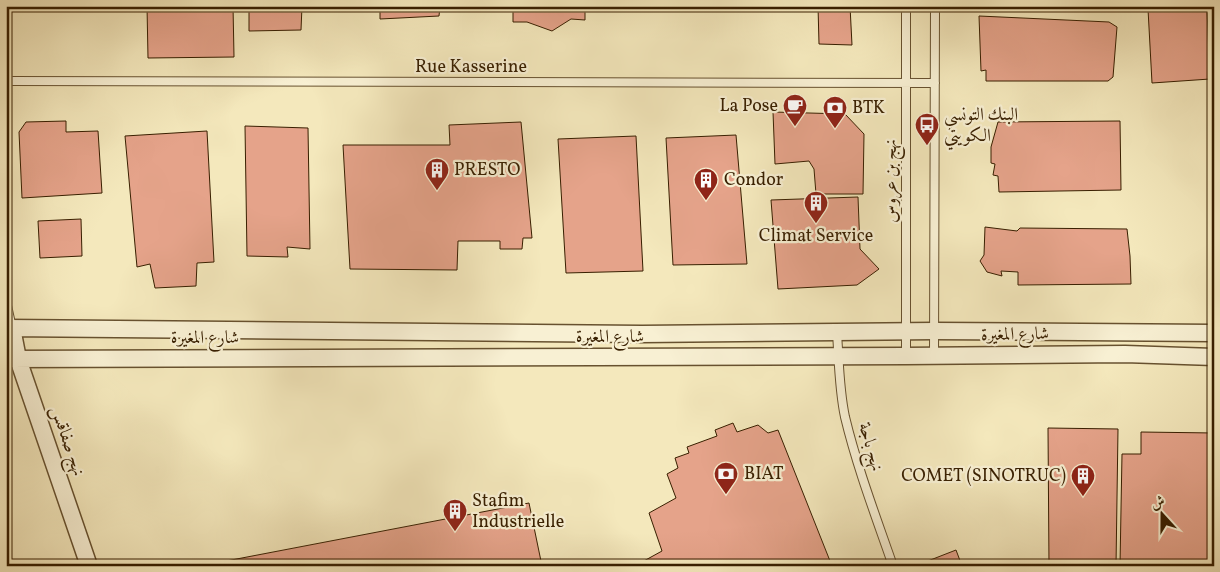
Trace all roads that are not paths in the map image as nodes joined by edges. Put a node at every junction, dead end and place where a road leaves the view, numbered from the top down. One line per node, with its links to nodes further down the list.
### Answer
1 (906, 6): 4 (lane, نهج بن عروس)
2 (935, 6): 5 (lane)
3 (6, 81): 4 (lane, Rue Kasserine)
4 (906, 84): 5 (lane, Rue Kasserine); 8 (lane, نهج بن عروس)
5 (935, 84): 9 (lane)
6 (6, 301): 7 (lane)
7 (9, 328): 10 (street, شارع المغيرة); 16 (street, نهج صفاقس)
8 (906, 331): 9 (street, شارع المغيرة); 10 (street, شارع المغيرة); 13 (lane, نهج بن عروس)
9 (934, 331): 11 (street, شارع المغيرة); 14 (lane)
10 (837, 333): 12 (lane, نهج باجة)
11 (1214, 333)
12 (838, 356): 13 (street, شارع المغيرة); 16 (street, شارع المغيرة); 18 (lane, نهج باجة)
13 (906, 356): 14 (street, شارع المغيرة)
14 (934, 356): 15 (street, شارع المغيرة)
15 (1214, 357)
16 (12, 359): 17 (street, نهج صفاقس)
17 (89, 566)
18 (893, 566)

